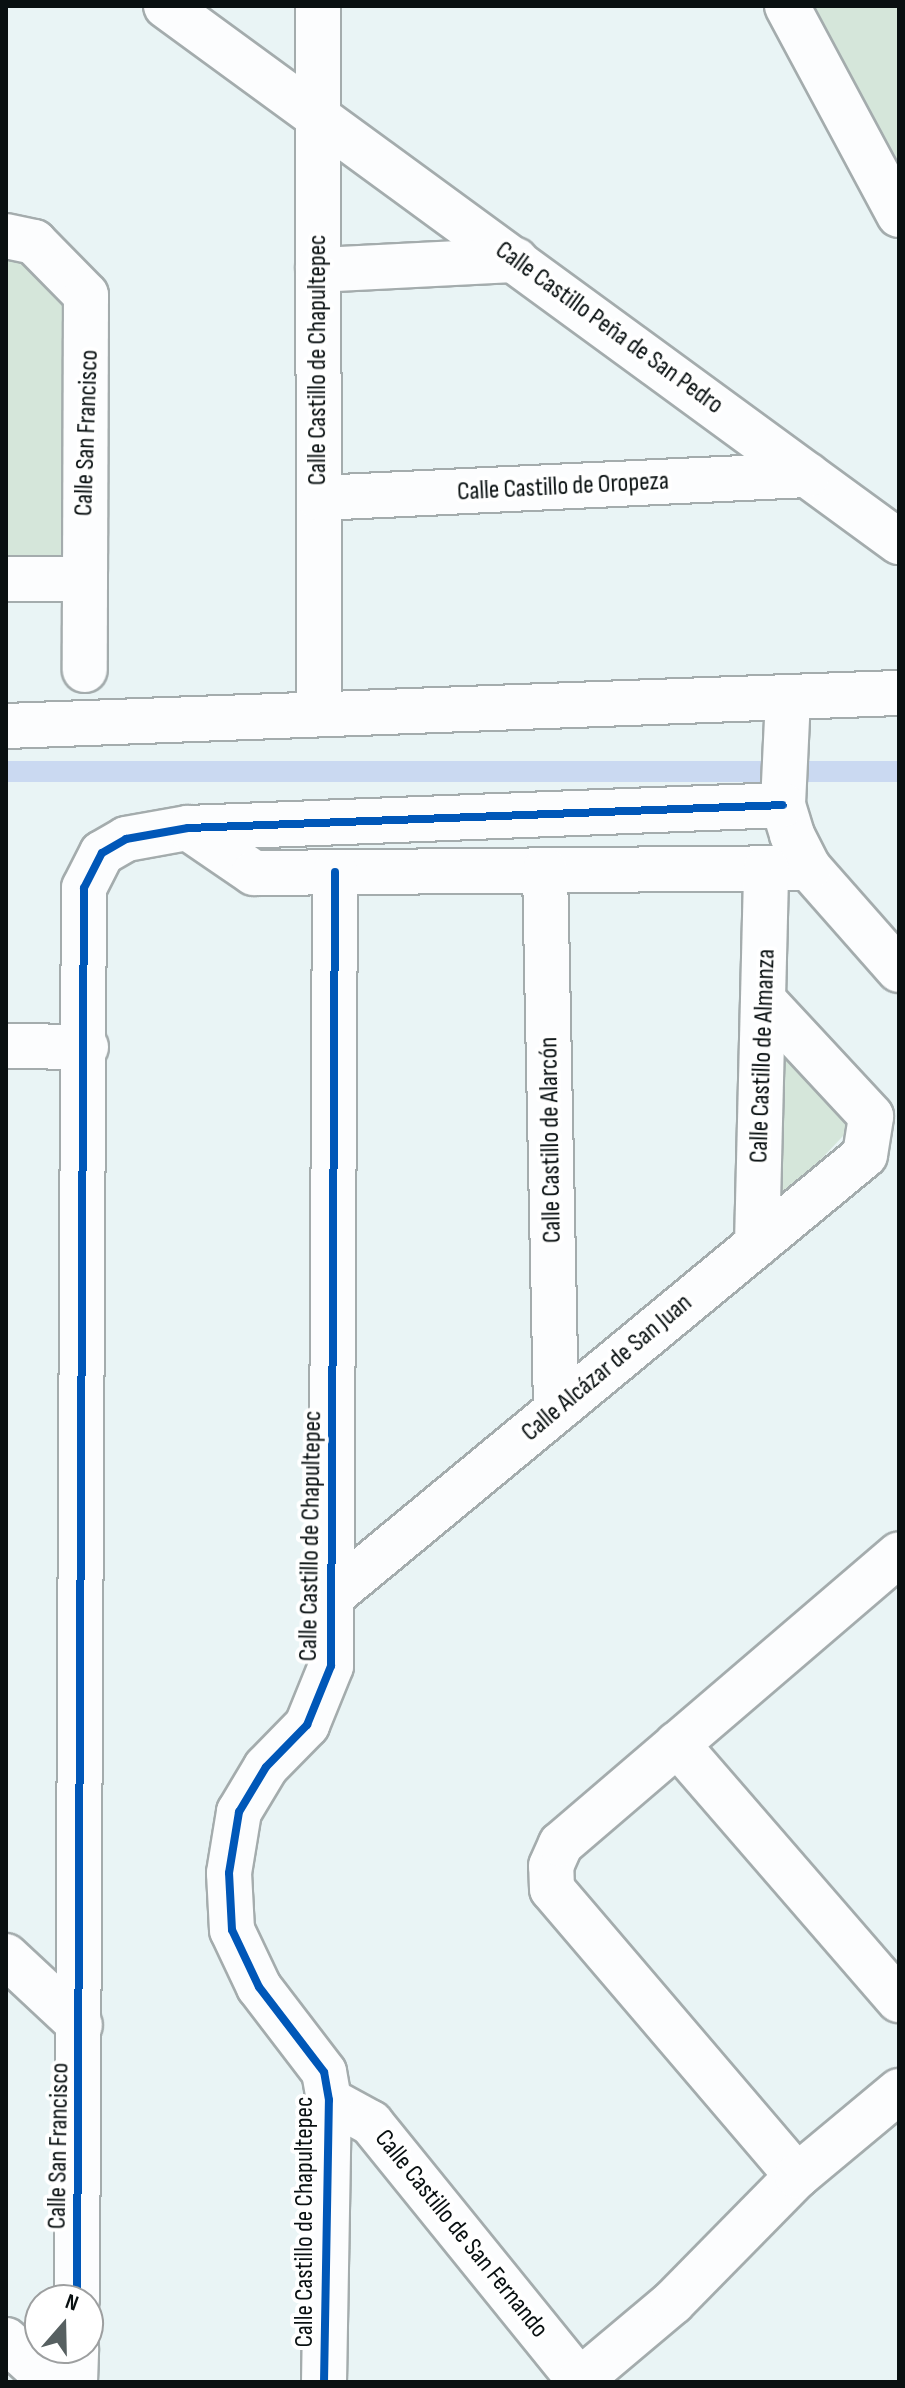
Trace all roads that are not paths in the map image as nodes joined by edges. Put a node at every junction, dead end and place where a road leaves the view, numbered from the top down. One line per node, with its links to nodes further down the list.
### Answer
1 (166, 6): 4 (street, Calle Castillo Peña de San Pedro)
2 (318, 6): 4 (street, Calle Castillo de Chapultepec)
3 (787, 6): 5 (street)
4 (318, 114): 7 (street, Calle Castillo Peña de San Pedro); 8 (street, Calle Castillo de Chapultepec)
5 (899, 215)
6 (8, 235): 13 (street, Calle San Francisco)
7 (516, 260): 8 (street); 9 (street, Calle Castillo Peña de San Pedro)
8 (318, 270): 10 (street, Calle Castillo de Chapultepec)
9 (807, 475): 10 (street, Calle Castillo de Oropeza); 11 (street, Calle Castillo Peña de San Pedro)
10 (319, 498): 17 (street, Calle Castillo de Chapultepec)
11 (899, 542)
12 (6, 579): 13 (street)
13 (83, 579): 14 (street, Calle San Francisco)
14 (85, 670)
15 (899, 693): 16 (street)
16 (788, 698): 17 (street); 19 (street)
17 (319, 714): 18 (street)
18 (6, 726)
19 (784, 781): 20 (street); 22 (street)
20 (188, 828): 24 (street); 28 (street, Calle San Francisco)
21 (766, 868): 22 (street); 23 (street); 26 (street, Calle Castillo de Almanza)
22 (809, 868): 25 (street)
23 (545, 870): 24 (street); 30 (street, Calle Castillo de Alarcón)
24 (335, 872): 32 (street, Calle Castillo de Chapultepec)
25 (899, 970)
26 (766, 1003): 29 (street, Calle Castillo de Almanza); 29 (street, Calle Alcázar de San Juan)
27 (6, 1046): 28 (street)
28 (86, 1047): 36 (street, Calle San Francisco)
29 (757, 1244): 30 (street, Calle Alcázar de San Juan)
30 (556, 1410): 32 (street, Calle Alcázar de San Juan)
31 (899, 1554): 33 (street)
32 (333, 1595): 38 (street, Calle Castillo de Chapultepec)
33 (677, 1744): 35 (street); 39 (street)
34 (6, 1956): 36 (street)
35 (899, 2000)
36 (80, 2025): 40 (street, Calle San Francisco)
37 (899, 2091): 39 (street)
38 (329, 2100): 43 (street, Calle Castillo de Chapultepec); 44 (street, Calle Castillo de San Fernando)
39 (797, 2176): 44 (street)
40 (77, 2284)
41 (6, 2340): 42 (street)
42 (52, 2382)
43 (324, 2382)
44 (579, 2382)

